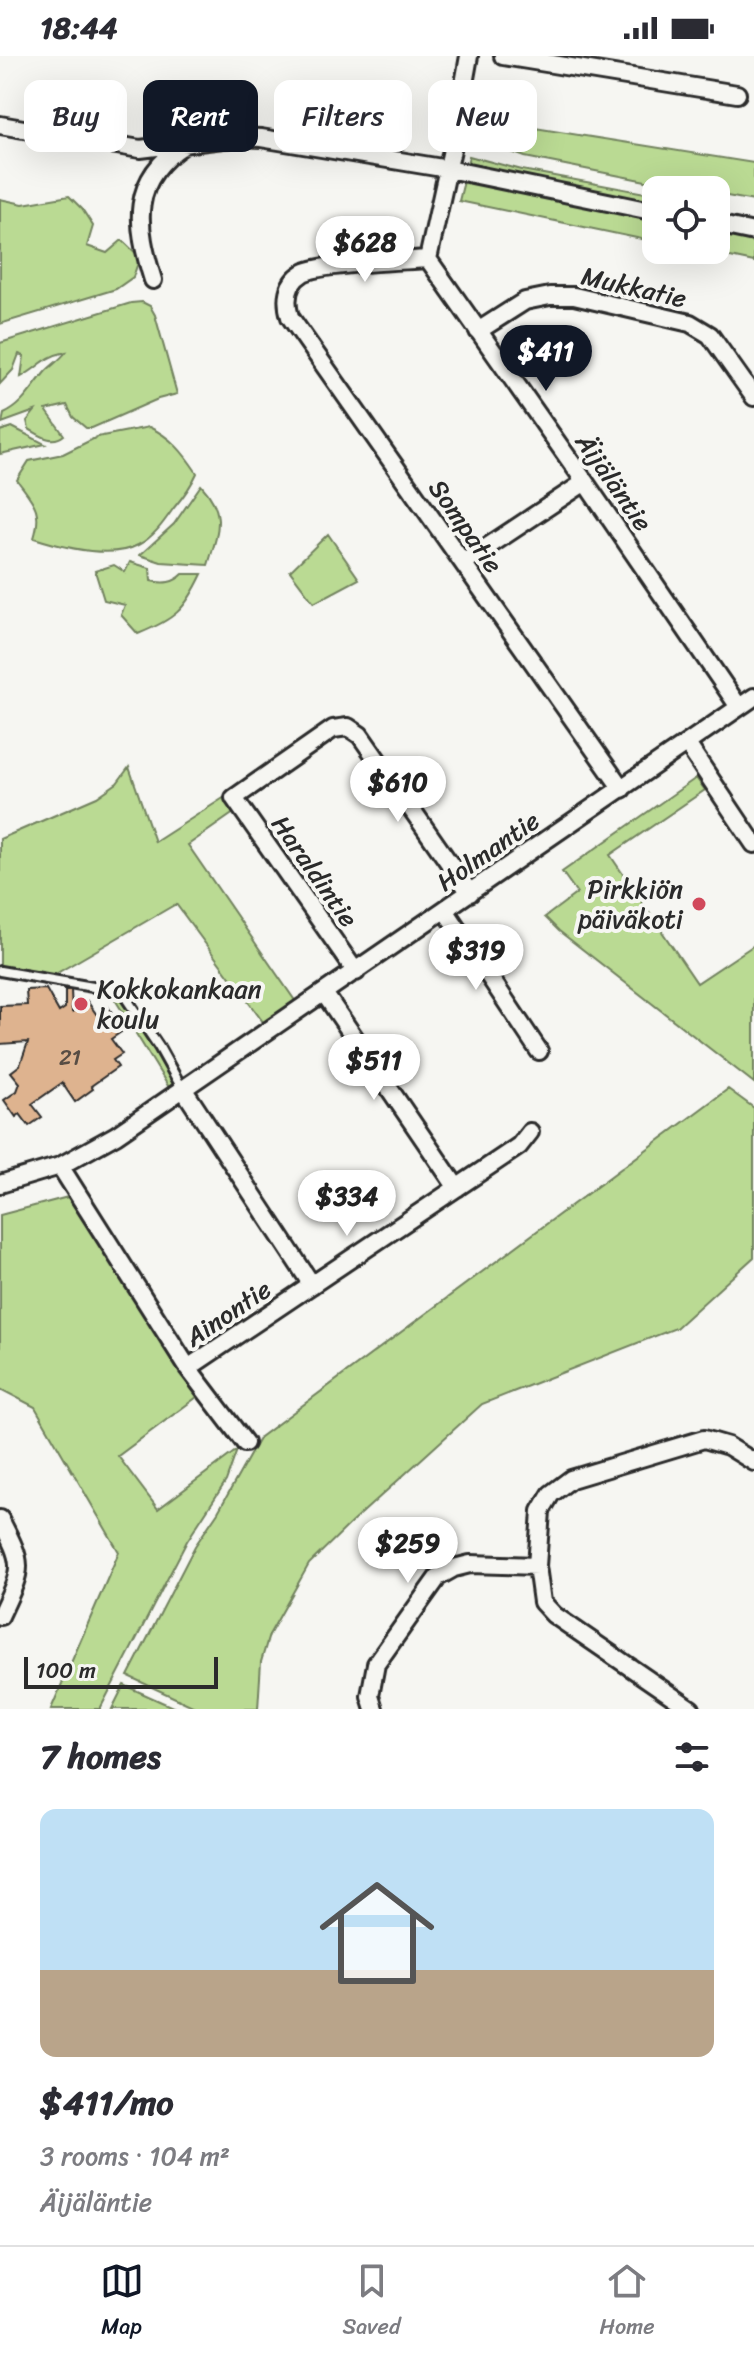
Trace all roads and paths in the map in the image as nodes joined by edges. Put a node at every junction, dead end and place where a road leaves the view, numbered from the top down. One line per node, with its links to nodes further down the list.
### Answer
1 (469, 56): 8 (street)
2 (503, 56): 3 (street)
3 (737, 94)
4 (0, 125): 6 (street)
5 (258, 138): 8 (street)
6 (143, 149)
7 (175, 152): 13 (street)
8 (448, 169): 9 (street); 12 (street)
9 (642, 209)
10 (730, 227): 11 (street)
11 (754, 232)
12 (428, 259): 14 (street, Äijäläntie); 17 (street, Sompatie)
13 (153, 280)
14 (478, 331): 15 (street, Mukkatie); 16 (street, Äijäläntie)
15 (754, 397)
16 (585, 482): 17 (street); 19 (street, Äijäläntie)
17 (463, 563): 21 (street, Sompatie)
18 (754, 697): 19 (street, Holmantie)
19 (739, 707): 20 (street, Holmantie)
20 (687, 744): 21 (street, Holmantie); 22 (street)
21 (622, 789): 23 (street, Holmantie)
22 (754, 844)
23 (470, 893): 24 (street, Holmantie); 26 (street, Haraldintie)
24 (445, 910): 26 (street, Holmantie); 28 (street)
25 (0, 971): 29 (lane)
26 (356, 972): 27 (street, Holmantie)
27 (324, 993): 29 (street, Holmantie); 33 (street)
28 (539, 1051)
29 (184, 1090): 31 (street, Holmantie); 34 (street)
30 (530, 1132): 33 (street, Ainontie)
31 (60, 1166): 32 (street, Holmantie); 35 (street)
32 (0, 1184)
33 (457, 1188): 34 (street, Ainontie)
34 (312, 1285): 35 (street, Ainontie)
35 (188, 1368): 36 (street)
36 (245, 1443)
37 (754, 1462): 39 (street)
38 (0, 1519): 40 (street)
39 (537, 1566): 41 (street); 42 (street)
40 (0, 1616)
41 (374, 1709)
42 (691, 1709)

